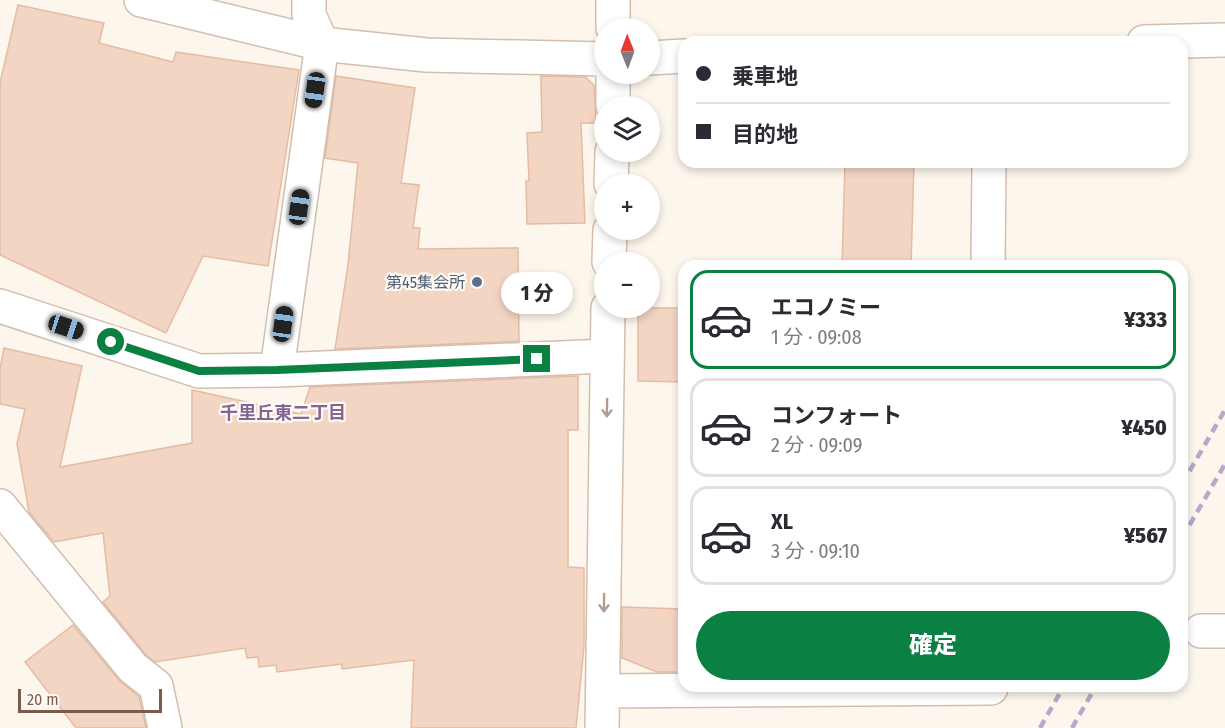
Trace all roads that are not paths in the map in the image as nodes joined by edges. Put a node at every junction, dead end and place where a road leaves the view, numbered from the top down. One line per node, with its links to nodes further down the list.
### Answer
1 (141, 0): 7 (street)
2 (309, 0): 7 (street)
3 (613, 0): 4 (street)
4 (614, 18)
5 (1225, 40): 6 (street)
6 (1188, 41)
7 (322, 44): 9 (street); 16 (street)
8 (678, 57): 10 (street)
9 (594, 58)
10 (660, 58)
11 (989, 168): 12 (street)
12 (988, 260)
13 (0, 306): 16 (street)
14 (608, 318): 15 (street)
15 (608, 356): 16 (street); 19 (street, one-way to 19)
16 (277, 370)
17 (0, 506): 20 (street)
18 (678, 690): 19 (street)
19 (603, 691): 21 (street)
20 (165, 728)
21 (602, 728)

